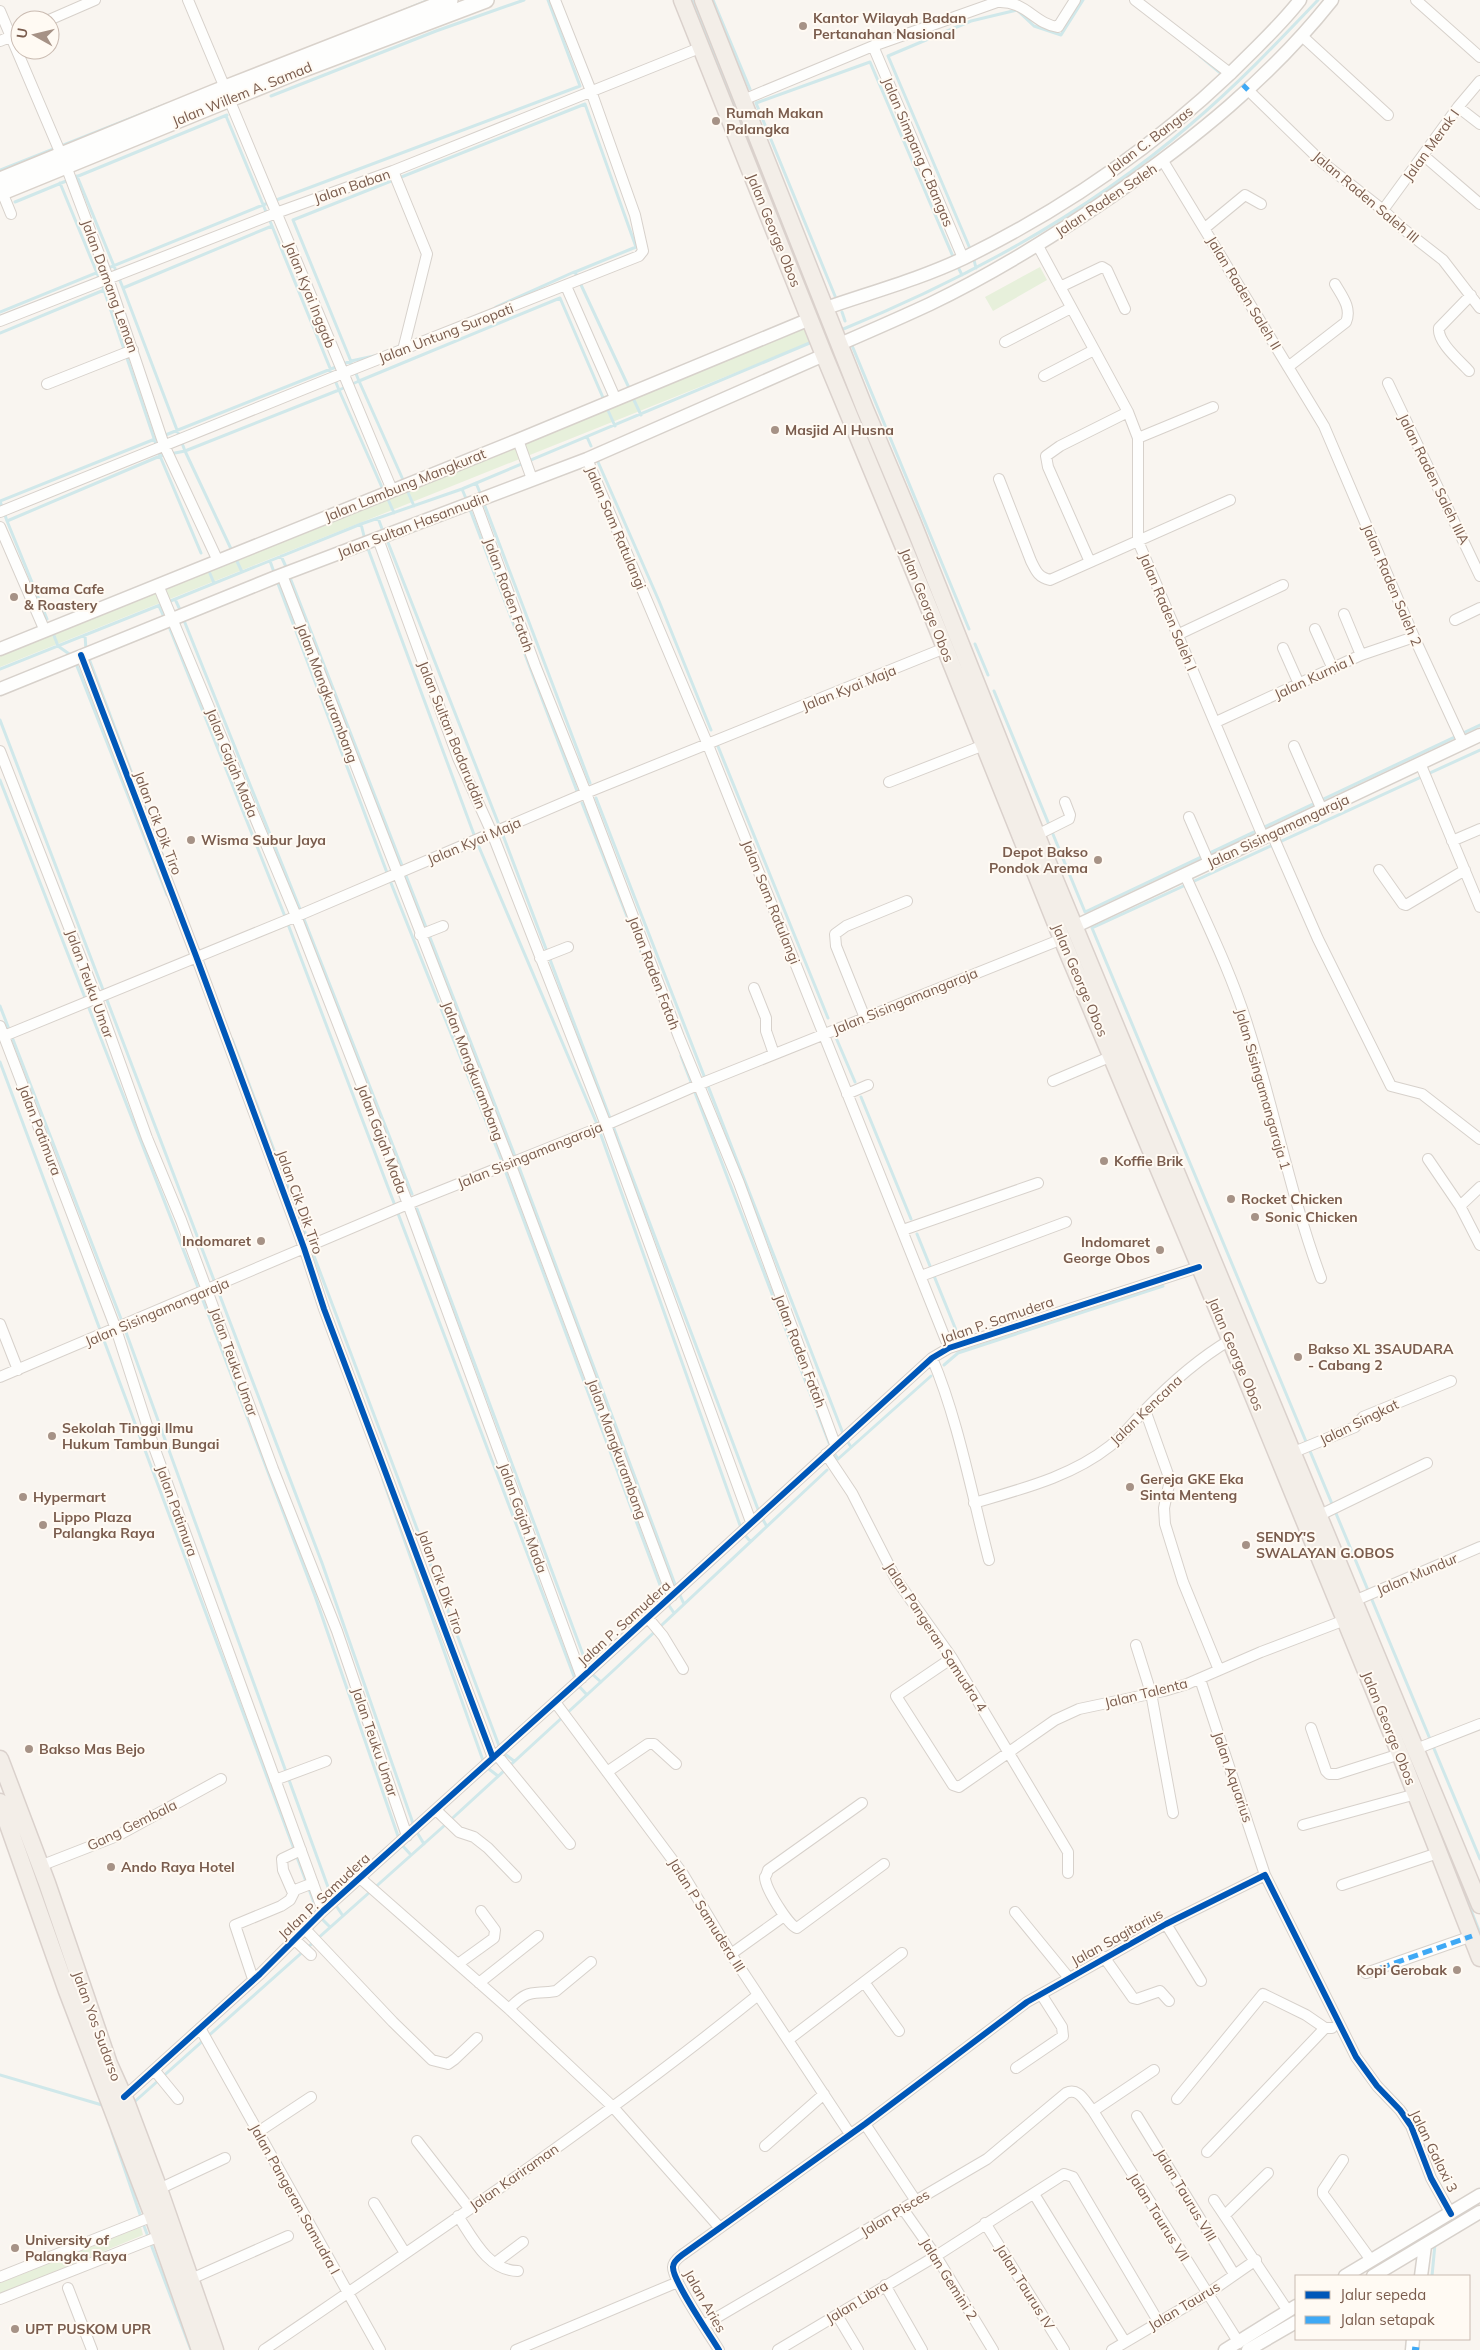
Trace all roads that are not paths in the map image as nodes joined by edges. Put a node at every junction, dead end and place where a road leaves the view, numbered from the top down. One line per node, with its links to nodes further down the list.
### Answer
1 (95, 0): 14 (street)
2 (188, 0): 26 (street, Jalan Kyai Inggab)
3 (450, 0): 15 (main road, Jalan Willem A. Samad)
4 (486, 0): 15 (main road, Jalan Willem A. Samad)
5 (555, 0): 25 (street, Jalan Untung Suropati)
6 (682, 0): 19 (main road, Jalan George Obos)
7 (704, 0): 27 (main road, Jalan George Obos)
8 (1075, 0): 18 (street)
9 (1135, 0): 22 (street)
10 (1332, 0): 17 (street, Jalan Raden Saleh)
11 (1416, 0): 20 (street)
12 (1298, 1): 22 (street, Jalan C. Bangas)
13 (0, 11): 16 (street, Jalan Damang Leman)
14 (60, 15)
15 (404, 25): 26 (main road, Jalan Willem A. Samad)
16 (10, 26)
17 (1302, 36): 24 (street, Jalan Raden Saleh); 29 (street)
18 (873, 46): 27 (street); 45 (street, Jalan Simpang C.Bangas)
19 (702, 47): 25 (street, Jalan Baban); 39 (main road, Jalan George Obos)
20 (1480, 57)
21 (25, 60): 32 (street, Jalan Damang Leman)
22 (1230, 74): 45 (street, Jalan C. Bangas)
23 (1480, 81): 28 (street, Jalan Merak I)
24 (1248, 90): 33 (street, Jalan Raden Saleh); 40 (street, Jalan Raden Saleh III)
25 (591, 91): 34 (street, Jalan Baban); 48 (street, Jalan Untung Suropati)
26 (227, 94): 32 (main road, Jalan Willem A. Samad); 41 (street, Jalan Kyai Inggab)
27 (743, 100): 36 (main road, Jalan George Obos)
28 (1458, 107): 30 (street); 31 (street, Jalan Merak I)
29 (1388, 115)
30 (1480, 124)
31 (1423, 155): 38 (street); 40 (street, Jalan Merak I)
32 (63, 161): 35 (main road, Jalan Willem A. Samad); 46 (street, Jalan Damang Leman)
33 (1160, 162): 43 (street, Jalan Raden Saleh II); 44 (street, Jalan Raden Saleh)
34 (394, 171): 41 (street, Jalan Baban); 60 (street)
35 (1, 188): 42 (street)
36 (783, 202): 39 (main road); 51 (main road, Jalan George Obos)
37 (1261, 204): 43 (street)
38 (1480, 204)
39 (766, 210): 55 (main road, Jalan George Obos)
40 (1383, 210): 50 (street, Jalan Raden Saleh III)
41 (276, 213): 46 (street, Jalan Baban); 65 (street, Jalan Kyai Inggab)
42 (11, 214)
43 (1205, 228): 63 (street, Jalan Raden Saleh II)
44 (1038, 246): 49 (street, Jalan Raden Saleh I); 57 (street, Jalan Raden Saleh)
45 (963, 258): 51 (street, Jalan C. Bangas)
46 (103, 280): 56 (street, Jalan Baban); 59 (street, Jalan Damang Leman)
47 (1335, 284): 63 (street)
48 (566, 286): 60 (street, Jalan Untung Suropati); 69 (street)
49 (1060, 287): 52 (street, Jalan Raden Saleh I); 54 (street)
50 (1471, 295): 53 (street, Jalan Raden Saleh III); 64 (street)
51 (826, 308): 57 (main road, Jalan George Obos)
52 (1071, 308): 58 (street); 61 (street, Jalan Raden Saleh I)
53 (1480, 308)
54 (1125, 309)
55 (810, 319): 62 (main road, Jalan George Obos); 69 (street, Jalan Lambung Mangkurat)
56 (0, 321)
57 (847, 341): 77 (main road, Jalan George Obos)
58 (1005, 342)
59 (133, 350): 68 (street); 74 (street, Jalan Damang Leman)
60 (403, 350): 65 (street, Jalan Untung Suropati)
61 (1094, 350): 66 (street); 71 (street, Jalan Raden Saleh I)
62 (824, 355): 76 (street, Jalan Sultan Hasannudin); 78 (main road, Jalan George Obos)
63 (1288, 367): 72 (street, Jalan Raden Saleh II)
64 (1468, 371)
65 (343, 374): 74 (street, Jalan Untung Suropati); 81 (street, Jalan Kyai Inggab)
66 (1044, 376)
67 (1388, 382): 91 (street, Jalan Raden Saleh IIIA)
68 (47, 384)
69 (616, 400): 75 (street, Jalan Lambung Mangkurat)
70 (1213, 407): 73 (street)
71 (1128, 412): 73 (street, Jalan Raden Saleh I); 89 (street)
72 (1324, 426): 101 (street, Jalan Raden Saleh 2)
73 (1138, 438): 87 (street, Jalan Raden Saleh I)
74 (164, 445): 84 (street, Jalan Untung Suropati); 88 (street, Jalan Damang Leman)
75 (520, 445): 79 (street); 81 (street, Jalan Lambung Mangkurat)
76 (587, 458): 79 (street, Jalan Sultan Hasannudin); 113 (street, Jalan Sam Ratulangi)
77 (887, 463): 78 (main road); 127 (main road, Jalan George Obos)
78 (871, 470): 102 (main road, Jalan George Obos)
79 (532, 479): 83 (street, Jalan Sultan Hasannudin)
80 (999, 479): 89 (street)
81 (392, 490): 88 (street, Jalan Lambung Mangkurat)
82 (1230, 500): 87 (street)
83 (475, 501): 86 (street, Jalan Sultan Hasannudin); 119 (street, Jalan Raden Fatah)
84 (0, 512)
85 (0, 527): 99 (street)
86 (378, 539): 90 (street, Jalan Sultan Hasannudin); 124 (street, Jalan Sultan Badaruddin)
87 (1138, 541): 89 (street); 100 (street, Jalan Raden Saleh I)
88 (218, 561): 92 (street, Jalan Lambung Mangkurat)
89 (1090, 562)
90 (282, 575): 96 (street, Jalan Sultan Hasannudin); 131 (street, Jalan Mangkurambang)
91 (1480, 576)
92 (158, 585): 96 (street, Jalan Gajah Mada); 99 (street, Jalan Lambung Mangkurat)
93 (1283, 585): 100 (street)
94 (1480, 608): 97 (street)
95 (1344, 614): 106 (street)
96 (172, 619): 105 (street, Jalan Sultan Hasannudin); 135 (street, Jalan Gajah Mada)
97 (1455, 620)
98 (1315, 629): 107 (street)
99 (45, 631): 104 (street, Jalan Lambung Mangkurat)
100 (1177, 635): 110 (street, Jalan Raden Saleh I)
101 (1414, 637): 106 (street, Jalan Kurnia I); 112 (street, Jalan Raden Saleh 2)
102 (945, 648): 113 (street, Jalan Kyai Maja); 114 (main road, Jalan George Obos)
103 (1283, 648): 108 (street)
104 (0, 649)
105 (81, 655): 109 (street, Jalan Sultan Hasannudin); 141 (street, Jalan Cik Dik Tiro)
106 (1361, 655): 107 (street, Jalan Kurnia I)
107 (1333, 669): 108 (street, Jalan Kurnia I)
108 (1299, 684): 110 (street, Jalan Kurnia I)
109 (0, 689)
110 (1216, 722): 125 (street, Jalan Raden Saleh I)
111 (1480, 735): 112 (street, Jalan Sisingamangaraja)
112 (1463, 743): 117 (street, Jalan Sisingamangaraja)
113 (708, 745): 119 (street, Jalan Kyai Maja); 147 (street, Jalan Sam Ratulangi)
114 (984, 745): 118 (street); 127 (main road, Jalan George Obos)
115 (1294, 746): 121 (street)
116 (0, 751): 144 (street, Jalan Teuku Umar)
117 (1420, 763): 121 (street, Jalan Sisingamangaraja); 126 (street)
118 (889, 782)
119 (586, 793): 124 (street, Jalan Kyai Maja); 151 (street, Jalan Raden Fatah)
120 (1065, 802): 127 (street)
121 (1322, 810): 125 (street, Jalan Sisingamangaraja)
122 (1189, 817): 128 (street)
123 (1480, 829): 126 (street)
124 (492, 833): 131 (street, Jalan Kyai Maja); 142 (street, Jalan Sultan Badaruddin)
125 (1268, 837): 128 (street, Jalan Sisingamangaraja); 156 (street)
126 (1452, 840): 130 (street)
127 (1035, 844): 137 (main road, Jalan George Obos); 139 (main road, Jalan George Obos)
128 (1209, 864): 132 (street, Jalan Sisingamangaraja)
129 (1379, 870): 130 (street)
130 (1465, 870): 134 (street)
131 (396, 874): 135 (street, Jalan Kyai Maja); 138 (street, Jalan Mangkurambang)
132 (1185, 875): 137 (street, Jalan Sisingamangaraja); 169 (street, Jalan Sisingamangaraja 1)
133 (907, 901): 145 (street)
134 (1480, 907)
135 (296, 916): 141 (street, Jalan Kyai Maja); 161 (street, Jalan Gajah Mada)
136 (443, 926): 138 (street)
137 (1076, 926): 154 (main road, Jalan George Obos)
138 (420, 935): 158 (street, Jalan Mangkurambang)
139 (1062, 939): 145 (street, Jalan Sisingamangaraja); 149 (main road, Jalan George Obos)
140 (568, 947): 142 (street)
141 (196, 956): 144 (street, Jalan Kyai Maja); 166 (street, Jalan Cik Dik Tiro)
142 (540, 958): 155 (street, Jalan Sultan Badaruddin)
143 (754, 988): 148 (street)
144 (97, 999): 146 (street, Jalan Kyai Maja); 170 (street, Jalan Teuku Umar)
145 (865, 1018): 147 (street, Jalan Sisingamangaraja)
146 (2, 1031): 172 (street, Jalan Patimura)
147 (824, 1034): 148 (street, Jalan Sisingamangaraja); 153 (street, Jalan Sam Ratulangi)
148 (774, 1054): 151 (street, Jalan Sisingamangaraja)
149 (1112, 1056): 150 (street); 154 (main road, Jalan George Obos)
150 (1053, 1081)
151 (700, 1084): 155 (street, Jalan Sisingamangaraja); 180 (street, Jalan Raden Fatah)
152 (868, 1085): 153 (street)
153 (848, 1094): 164 (street, Jalan Sam Ratulangi)
154 (1147, 1120): 167 (main road, Jalan George Obos); 181 (main road, Jalan George Obos)
155 (606, 1125): 158 (street, Jalan Sisingamangaraja); 186 (street, Jalan Sultan Badaruddin)
156 (1480, 1139)
157 (1428, 1159): 162 (street)
158 (510, 1163): 161 (street, Jalan Sisingamangaraja); 189 (street, Jalan Mangkurambang)
159 (1038, 1183): 164 (street)
160 (1480, 1187): 162 (street)
161 (408, 1204): 166 (street, Jalan Sisingamangaraja); 197 (street, Jalan Gajah Mada)
162 (1460, 1206): 165 (street)
163 (1066, 1222): 168 (street)
164 (903, 1230): 168 (street, Jalan Sam Ratulangi)
165 (1480, 1245)
166 (304, 1248): 170 (street, Jalan Sisingamangaraja); 206 (street, Jalan Cik Dik Tiro)
167 (1199, 1268): 173 (main road, Jalan George Obos); 174 (street, Jalan P. Samudera)
168 (926, 1275): 174 (street, Jalan Sam Ratulangi)
169 (1321, 1278)
170 (207, 1291): 172 (street, Jalan Sisingamangaraja); 221 (street, Jalan Teuku Umar)
171 (0, 1324): 176 (street)
172 (116, 1329): 176 (street, Jalan Sisingamangaraja); 214 (street, Jalan Patimura)
173 (1230, 1340): 179 (street, Jalan Kencana); 192 (main road, Jalan George Obos)
174 (949, 1348): 175 (street, Jalan P. Samudera)
175 (932, 1358): 180 (street, Jalan P. Samudera); 184 (street)
176 (18, 1370): 177 (street, Jalan Sisingamangaraja)
177 (0, 1377)
178 (1451, 1381): 181 (street, Jalan Singkat)
179 (1145, 1410): 184 (street, Jalan Kencana); 196 (street)
180 (835, 1444): 182 (street, Jalan P. Samudera)
181 (1294, 1452): 185 (main road, Jalan George Obos)
182 (826, 1454): 186 (street, Jalan P. Samudera); 194 (street, Jalan Pangeran Samudra 4)
183 (1427, 1463): 185 (street)
184 (974, 1503): 188 (street)
185 (1320, 1515): 190 (main road, Jalan George Obos)
186 (751, 1522): 189 (street, Jalan P. Samudera)
187 (1480, 1547): 190 (street, Jalan Mundur)
188 (989, 1560)
189 (672, 1596): 191 (street, Jalan P. Samudera)
190 (1354, 1602): 203 (main road, Jalan George Obos)
191 (648, 1618): 195 (street); 197 (street, Jalan P. Samudera)
192 (1345, 1620): 196 (street, Jalan Talenta); 205 (main road, Jalan George Obos)
193 (1136, 1645): 199 (street)
194 (952, 1658): 204 (street, Jalan Pangeran Samudra 4); 204 (street, Jalan Talenta)
195 (682, 1669)
196 (1219, 1670): 198 (street, Jalan Talenta)
197 (582, 1678): 200 (street, Jalan P. Samudera)
198 (1200, 1679): 199 (street, Jalan Talenta); 228 (street, Jalan Aquarius)
199 (1151, 1693): 204 (street, Jalan Talenta); 219 (street)
200 (555, 1702): 206 (street, Jalan P. Samudera); 211 (street, Jalan P Samudera III)
201 (1480, 1724): 203 (street)
202 (1311, 1728): 205 (street)
203 (1416, 1749): 210 (main road, Jalan George Obos)
204 (1009, 1752): 227 (street, Jalan Pangeran Samudra 4)
205 (1400, 1754): 212 (main road, Jalan George Obos)
206 (495, 1757): 218 (street, Jalan P. Samudera); 222 (street, Jalan Cik Dik Tiro)
207 (0, 1759): 226 (main road, Jalan Yos Sudarso)
208 (326, 1761): 214 (street)
209 (676, 1764): 211 (street)
210 (1425, 1769): 212 (main road); 235 (main road, Jalan George Obos)
211 (607, 1772): 247 (street, Jalan P Samudera III)
212 (1409, 1776): 215 (main road, Jalan George Obos)
213 (221, 1779): 226 (street, Gang Gembala)
214 (275, 1780): 223 (street, Jalan Patimura)
215 (1416, 1794): 220 (street); 224 (main road, Jalan George Obos)
216 (0, 1802): 233 (main road, Jalan Yos Sudarso)
217 (862, 1804): 239 (street)
218 (436, 1810): 221 (street, Jalan P. Samudera); 229 (street)
219 (1173, 1813)
220 (1303, 1825)
221 (407, 1836): 230 (street, Jalan P. Samudera)
222 (570, 1844)
223 (301, 1850): 231 (street, Jalan Patimura); 234 (street)
224 (1438, 1853): 232 (street); 243 (main road, Jalan George Obos)
225 (884, 1864): 239 (street)
226 (40, 1866): 233 (main road, Jalan Yos Sudarso)
227 (1068, 1873)
228 (1265, 1875): 240 (street, Jalan Sagitarius); 264 (street)
229 (516, 1877)
230 (360, 1878): 236 (street, Jalan P. Samudera); 251 (street)
231 (313, 1883): 234 (street); 236 (street, Jalan Patimura)
232 (1342, 1885)
233 (42, 1892): 277 (main road, Jalan Yos Sudarso)
234 (293, 1893): 254 (street)
235 (1480, 1905)
236 (323, 1911): 241 (street, Jalan P. Samudera)
237 (481, 1911): 251 (street)
238 (1015, 1912): 253 (street)
239 (784, 1916): 247 (street)
240 (1166, 1924): 248 (street, Jalan Sagitarius); 255 (street)
241 (305, 1928): 244 (street, Jalan P. Samudera); 266 (street)
242 (538, 1936): 256 (street)
243 (1472, 1936): 249 (main road, Jalan George Obos); 252 (street)
244 (295, 1940): 245 (street); 254 (street, Jalan P. Samudera)
245 (307, 1951)
246 (902, 1953): 257 (street)
247 (731, 1954): 259 (street, Jalan P Samudera III)
248 (1104, 1957): 253 (street, Jalan Sagitarius); 260 (street)
249 (1480, 1958)
250 (591, 1962): 261 (street)
251 (458, 1964): 256 (street)
252 (1366, 1973)
253 (1069, 1978): 258 (street, Jalan Sagitarius)
254 (253, 1979): 262 (street, Jalan P. Samudera)
255 (1201, 1981)
256 (479, 1982): 261 (street)
257 (864, 1982): 265 (street); 267 (street)
258 (1041, 1994): 268 (street); 280 (street, Jalan Sagitarius)
259 (758, 1995): 267 (street, Jalan P Samudera III); 276 (street, Jalan Kariraman)
260 (1169, 2001)
261 (509, 2009): 276 (street)
262 (200, 2028): 269 (street, Jalan P. Samudera); 281 (street, Jalan Pangeran Samudra I)
263 (1325, 2028): 264 (street); 275 (street); 285 (street)
264 (1341, 2028): 298 (street, Jalan Galaxi 3)
265 (899, 2031)
266 (477, 2038)
267 (788, 2040): 272 (street, Jalan P Samudera III)
268 (1016, 2068)
269 (155, 2070): 274 (street); 277 (street, Jalan P. Samudera)
270 (1154, 2070): 278 (street)
271 (1078, 2092): 278 (street, Jalan Taurus VII); 292 (street, Jalan Pisces)
272 (824, 2094): 282 (street, Jalan P Samudera III); 284 (street)
273 (310, 2097): 281 (street)
274 (178, 2099)
275 (1177, 2099)
276 (613, 2108): 295 (street, Jalan Kariraman); 303 (street)
277 (123, 2110): 289 (main road, Jalan Yos Sudarso); 300 (main road, Jalan Yos Sudarso)
278 (1093, 2111): 324 (street, Jalan Taurus VII)
279 (1137, 2116): 314 (street, Jalan Taurus VIII)
280 (865, 2124): 282 (street, Jalan Sagitarius); 292 (street)
281 (258, 2132): 323 (street, Jalan Pangeran Samudra I)
282 (850, 2134): 303 (street, Jalan Sagitarius)
283 (417, 2141): 295 (street)
284 (765, 2146)
285 (1207, 2152)
286 (225, 2158): 289 (street)
287 (1343, 2160): 311 (street)
288 (1268, 2173): 299 (street)
289 (159, 2189): 319 (main road, Jalan Yos Sudarso)
290 (1034, 2194): 302 (street, Jalan Libra); 328 (street, Jalan Libra); 331 (street)
291 (1480, 2196): 298 (street)
292 (916, 2200): 296 (street, Jalan Pisces)
293 (1214, 2200): 299 (street)
294 (374, 2203): 308 (street)
295 (469, 2208): 301 (street, Jalan Kariraman)
296 (903, 2209): 309 (street, Jalan Gemini 2); 330 (street, Jalan Pisces)
297 (1480, 2212): 307 (street)
298 (1452, 2214): 311 (street)
299 (1225, 2215): 310 (street)
300 (153, 2216): 304 (main road, Jalan Yos Sudarso); 318 (street)
301 (458, 2216): 308 (street, Jalan Kariraman); 312 (street)
302 (985, 2223): 309 (street, Jalan Libra); 345 (street, Jalan Taurus IV)
303 (720, 2228): 320 (street, Jalan Aries)
304 (160, 2236): 325 (street); 335 (main road, Jalan Yos Sudarso)
305 (288, 2236): 319 (street)
306 (523, 2242): 312 (street)
307 (1425, 2246): 316 (street); 317 (street)
308 (405, 2253): 323 (street, Jalan Kariraman)
309 (936, 2256): 321 (street, Jalan Libra); 344 (street, Jalan Gemini 2)
310 (1256, 2260): 314 (street, Jalan Taurus); 326 (street)
311 (1371, 2260): 315 (street)
312 (495, 2263): 313 (street)
313 (518, 2271)
314 (1234, 2274): 324 (street, Jalan Taurus)
315 (1347, 2275)
316 (1375, 2275)
317 (1421, 2275)
318 (0, 2277)
319 (191, 2279): 336 (main road, Jalan Yos Sudarso)
320 (678, 2282): 330 (street, Jalan Aries); 339 (street)
321 (885, 2285): 327 (street, Jalan Libra); 343 (street)
322 (68, 2288): 334 (street)
323 (346, 2294): 337 (street, Jalan Kariraman); 338 (street, Jalan Pangeran Samudra I)
324 (1207, 2294): 328 (street, Jalan Taurus); 332 (street, Jalan Taurus VII)
325 (0, 2299)
326 (1292, 2308): 332 (street)
327 (837, 2315): 333 (street, Jalan Libra); 342 (street)
328 (1158, 2321): 331 (street, Jalan Taurus)
329 (1295, 2322): 332 (street)
330 (704, 2325): 340 (street, Jalan Aries)
331 (1125, 2342): 346 (street, Jalan Taurus)
332 (1244, 2346): 347 (street)
333 (791, 2347): 341 (street, Jalan Libra)
334 (92, 2350)
335 (200, 2350)
336 (215, 2350)
337 (264, 2350)
338 (380, 2350)
339 (516, 2350)
340 (719, 2350)
341 (778, 2350)
342 (858, 2350)
343 (922, 2350)
344 (993, 2350)
345 (1064, 2350)
346 (1112, 2350)
347 (1225, 2350)

